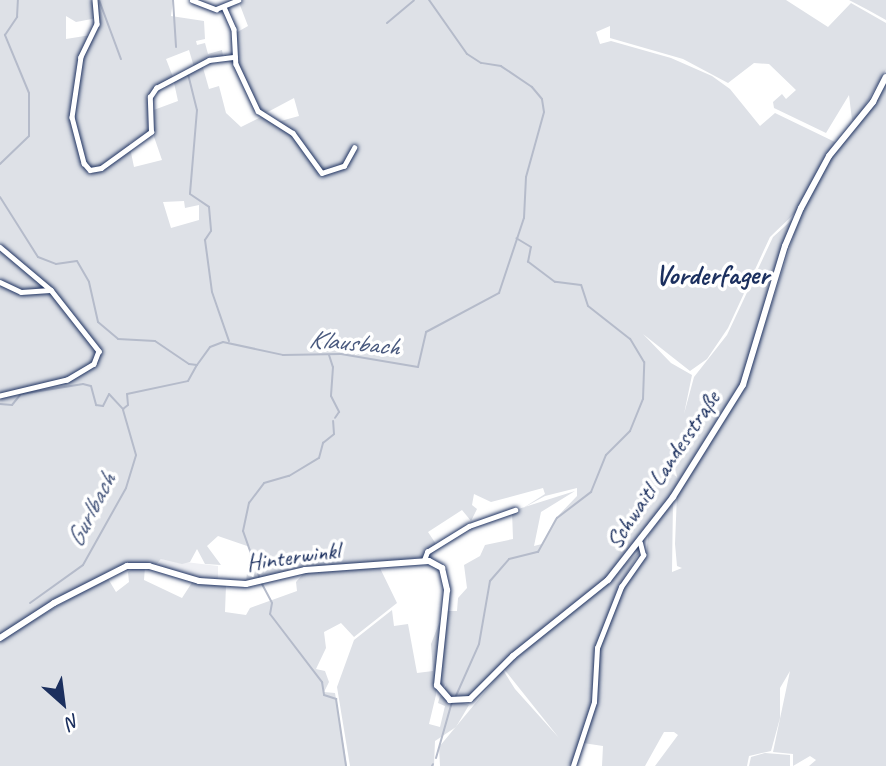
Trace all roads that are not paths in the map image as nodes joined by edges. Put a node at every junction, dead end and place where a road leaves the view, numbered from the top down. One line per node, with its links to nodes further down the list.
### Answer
1 (95, 0): 6 (street)
2 (192, 0): 4 (street)
3 (238, 0): 5 (street)
4 (203, 3): 5 (street)
5 (224, 7): 6 (street)
6 (235, 57): 8 (street)
7 (886, 77): 14 (street, Schwaitl Landesstraße)
8 (354, 148)
9 (0, 247): 11 (street)
10 (0, 282): 11 (street)
11 (51, 290): 12 (street)
12 (0, 396)
13 (515, 510): 15 (street)
14 (640, 543): 15 (street, Schwaitl Landesstraße); 17 (street)
15 (424, 560): 16 (street, Hinterwinkl)
16 (0, 638)
17 (573, 766)

